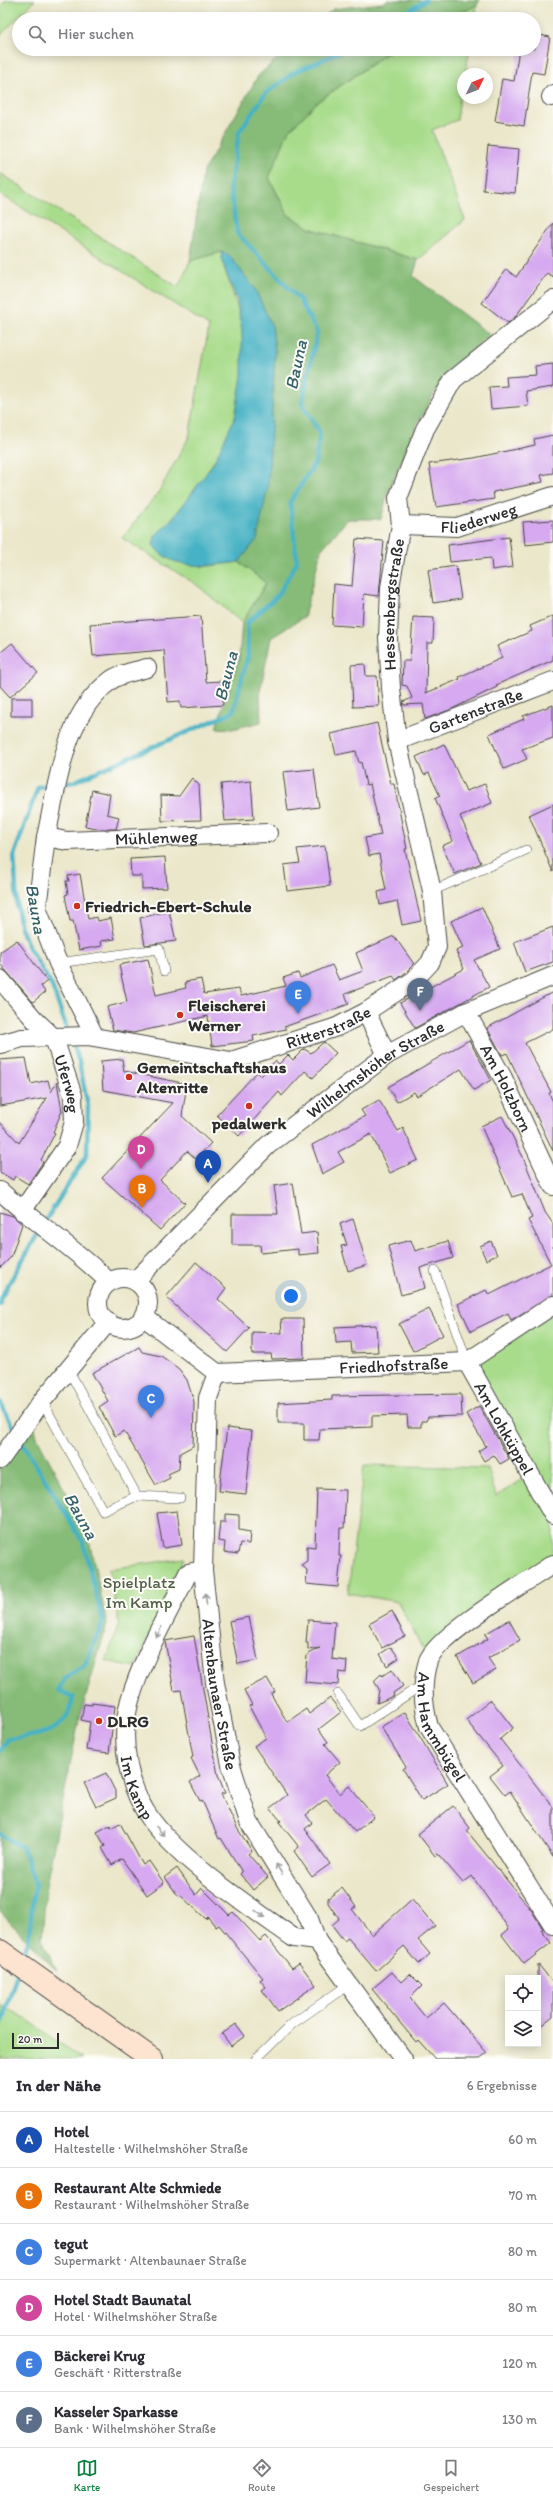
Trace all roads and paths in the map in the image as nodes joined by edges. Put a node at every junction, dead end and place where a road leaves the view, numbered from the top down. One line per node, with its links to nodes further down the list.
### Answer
1 (553, 300): 3 (street, Hessenbergstraße)
2 (553, 496): 3 (street, Fliederweg)
3 (401, 525): 6 (street, Hessenbergstraße)
4 (147, 668): 8 (street)
5 (553, 681): 6 (street, Gartenstraße)
6 (397, 741): 10 (street, Hessenbergstraße)
7 (268, 832): 8 (street, Mühlenweg)
8 (46, 837): 11 (street)
9 (526, 850): 10 (lane)
10 (432, 891): 12 (street, Hessenbergstraße)
11 (58, 963): 13 (lane); 18 (street)
12 (430, 963): 16 (street, Ritterstraße)
13 (164, 971)
14 (553, 976): 17 (street, Wilhelmshöher Straße)
15 (0, 979): 19 (street)
16 (366, 1012): 18 (street, Ritterstraße); 21 (street)
17 (466, 1012): 21 (street, Wilhelmshöher Straße); 22 (street, Am Holzborn)
18 (89, 1037): 19 (street, Ritterstraße)
19 (58, 1038): 20 (street, Ritterstraße); 24 (street, Uferweg)
20 (0, 1044)
21 (387, 1055): 26 (street, Wilhelmshöher Straße)
22 (553, 1186)
23 (0, 1191): 24 (street)
24 (22, 1211): 27 (street)
25 (435, 1271): 31 (lane)
26 (135, 1281): 27 (street); 29 (street)
27 (109, 1282): 30 (street)
28 (553, 1305): 31 (street, Friedhofstraße)
29 (144, 1317): 30 (street); 33 (street)
30 (108, 1322): 32 (street)
31 (467, 1362): 33 (street, Friedhofstraße); 38 (street, Am Lohküppel)
32 (68, 1369): 34 (street); 36 (lane)
33 (217, 1373): 40 (street, Altenbaunaer Straße)
34 (37, 1408): 35 (street); 36 (lane)
35 (2, 1458)
36 (137, 1496): 37 (lane)
37 (180, 1498)
38 (553, 1515)
39 (553, 1564): 41 (street, Am Hammbügel)
40 (203, 1570): 44 (street, Altenbaunaer Straße, one-way to 40); 44 (street, Im Kamp, one-way to 44)
41 (424, 1687): 42 (lane); 43 (street, Am Hammbügel)
42 (338, 1694)
43 (553, 1925)
44 (317, 1941): 46 (street, Altenbaunaer Straße)
45 (0, 1951): 47 (main road)
46 (348, 1985): 48 (lane); 49 (street, Altenbaunaer Straße)
47 (152, 2059)
48 (256, 2059)
49 (403, 2059)

